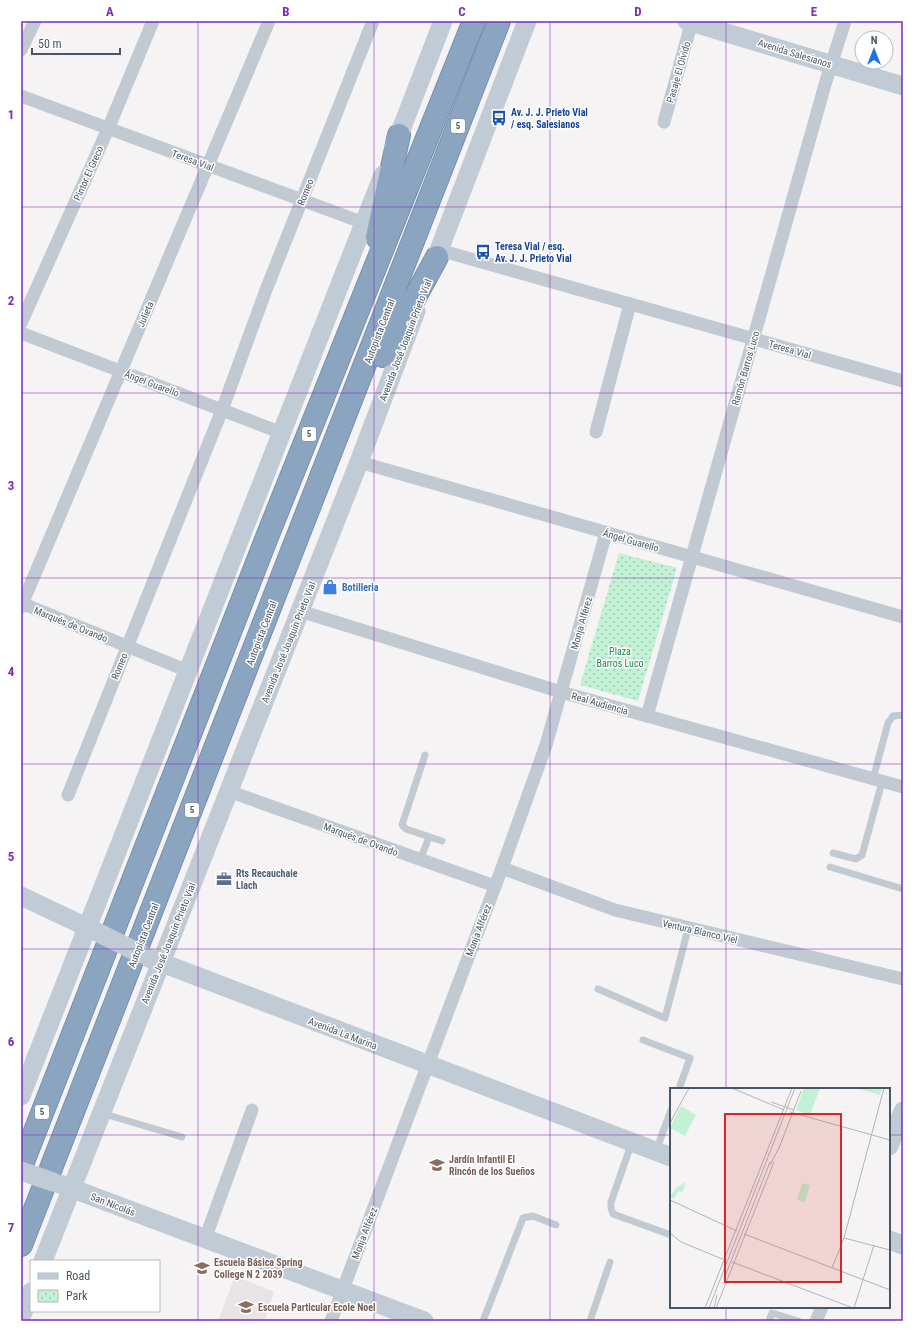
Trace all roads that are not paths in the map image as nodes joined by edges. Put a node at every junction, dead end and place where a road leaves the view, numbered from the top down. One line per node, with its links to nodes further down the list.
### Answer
1 (35, 21): 11 (street)
2 (153, 21): 16 (street, Pintor El Greco)
3 (269, 21): 18 (street, Julieta)
4 (373, 21): 19 (street, Romeo)
5 (443, 21): 17 (main road)
6 (474, 21): 24 (highway, 5)
7 (499, 21): 32 (highway, Autopista Central / 5)
8 (527, 21): 21 (main road, Avenida José Joaquín Prieto Vial)
9 (690, 21): 12 (main road, Avenida Salesianos); 15 (street, Pasaje El Olvido)
10 (845, 21): 12 (street, Ramón Barros Luco)
11 (21, 50)
12 (830, 64): 13 (main road, Avenida Salesianos); 26 (street, Ramón Barros Luco)
13 (903, 86)
14 (21, 96): 16 (street, Teresa Vial)
15 (664, 122)
16 (108, 129): 18 (street, Teresa Vial); 23 (street, Pintor El Greco)
17 (399, 135): 20 (main road); 24 (highway)
18 (208, 166): 19 (street, Teresa Vial); 27 (street, Julieta)
19 (302, 200): 20 (street, Teresa Vial); 29 (street, Romeo)
20 (364, 223): 31 (main road)
21 (438, 253): 22 (street, Teresa Vial); 32 (highway); 33 (main road, Avenida José Joaquín Prieto Vial)
22 (630, 304): 26 (street, Teresa Vial); 30 (street)
23 (21, 323)
24 (350, 331): 76 (highway, 5)
25 (21, 333): 27 (street, Ángel Guarello)
26 (753, 339): 28 (street, Teresa Vial); 35 (street, Ramón Barros Luco)
27 (121, 372): 29 (street, Ángel Guarello); 36 (street, Julieta)
28 (903, 382)
29 (222, 410): 31 (street, Ángel Guarello); 39 (street, Romeo)
30 (596, 432)
31 (282, 433): 40 (main road)
32 (338, 438): 83 (highway, Autopista Central / 5)
33 (359, 462): 34 (street, Ángel Guarello); 37 (main road, Avenida José Joaquín Prieto Vial)
34 (606, 533): 35 (street, Ángel Guarello); 41 (street, Monja Alférez)
35 (692, 557): 38 (street, Ángel Guarello); 43 (street, Ramón Barros Luco)
36 (22, 605): 39 (street, Marqués de Ovando)
37 (300, 611): 41 (street, Real Audiencia); 47 (main road, Avenida José Joaquín Prieto Vial)
38 (903, 617)
39 (127, 646): 40 (street, Marqués de Ovando); 48 (street, Romeo)
40 (188, 671): 60 (main road)
41 (561, 692): 43 (street, Real Audiencia); 54 (street, Monja Alférez)
42 (903, 715): 45 (lane)
43 (647, 716): 45 (street, Real Audiencia)
44 (425, 755): 49 (lane)
45 (877, 780): 46 (street, Real Audiencia); 51 (lane)
46 (903, 787)
47 (228, 791): 52 (street, Marqués de Ovando); 61 (main road, Avenida José Joaquín Prieto Vial)
48 (68, 795)
49 (429, 837): 50 (lane); 52 (lane)
50 (442, 841)
51 (833, 853)
52 (420, 860): 55 (street, Marqués de Ovando)
53 (830, 867): 56 (lane)
54 (502, 868): 55 (street, Monja Alférez); 59 (street, Ventura Blanco Viel)
55 (495, 886): 65 (street, Monja Alférez)
56 (903, 888)
57 (21, 896): 60 (main road, Avenida La Marina)
58 (21, 908): 60 (main road, Avenida La Marina)
59 (688, 928): 62 (street, Ventura Blanco Viel); 63 (lane)
60 (89, 932): 61 (main road, Avenida La Marina, bridge); 67 (main road)
61 (160, 964): 65 (main road, Avenida La Marina); 70 (main road, Avenida José Joaquín Prieto Vial)
62 (903, 979)
63 (598, 989)
64 (643, 1040): 66 (lane)
65 (428, 1065): 73 (main road, Avenida La Marina); 87 (street, Monja Alférez)
66 (679, 1088)
67 (21, 1096)
68 (252, 1110): 81 (street)
69 (903, 1111): 74 (main road)
70 (101, 1113): 72 (lane); 78 (main road, Avenida José Joaquín Prieto Vial)
71 (670, 1116): 75 (lane)
72 (182, 1137)
73 (632, 1142): 75 (main road, Avenida La Marina); 80 (lane)
74 (890, 1144)
75 (663, 1154)
76 (21, 1167)
77 (21, 1171): 78 (main road, San Nicolás, bridge)
78 (72, 1188): 81 (main road, San Nicolás); 85 (main road, Avenida José Joaquín Prieto Vial)
79 (556, 1225): 94 (lane)
80 (670, 1235)
81 (204, 1239): 87 (main road, San Nicolás)
82 (890, 1240): 84 (main road)
83 (21, 1245)
84 (903, 1245)
85 (43, 1260)
86 (610, 1262): 95 (lane)
87 (342, 1290): 92 (street, Monja Alférez); 93 (main road, San Nicolás)
88 (30, 1295): 90 (main road)
89 (822, 1308): 98 (street)
90 (21, 1319): 91 (lane)
91 (24, 1321)
92 (331, 1321)
93 (424, 1321)
94 (484, 1321)
95 (590, 1321)
96 (769, 1321): 97 (lane)
97 (798, 1321)
98 (816, 1321)

